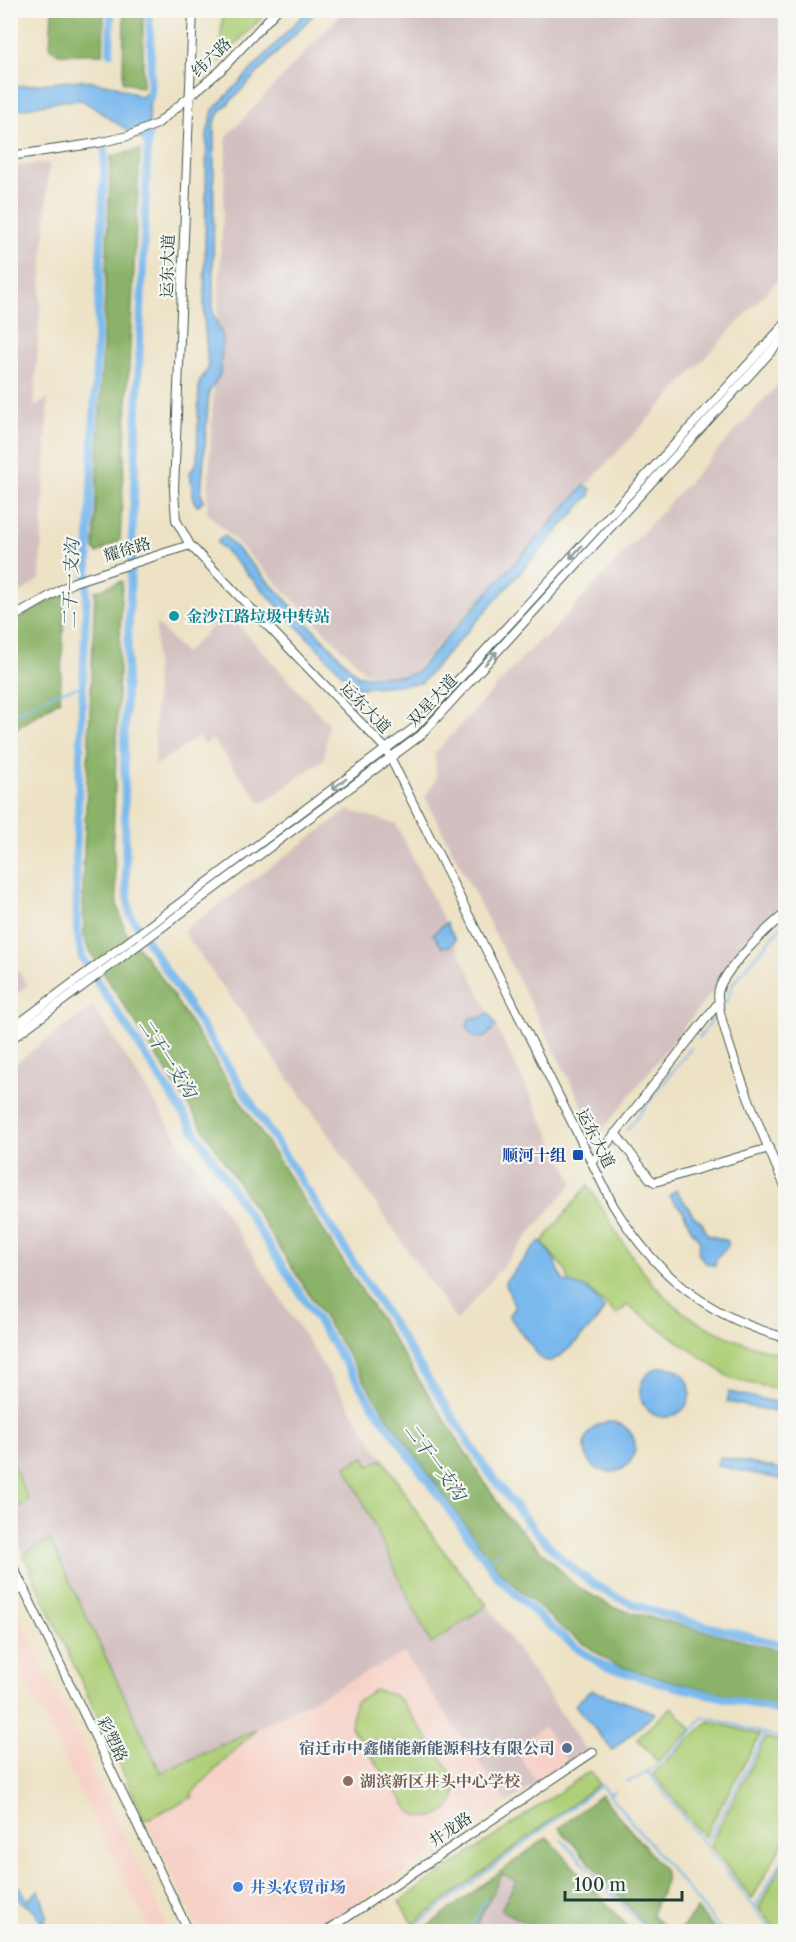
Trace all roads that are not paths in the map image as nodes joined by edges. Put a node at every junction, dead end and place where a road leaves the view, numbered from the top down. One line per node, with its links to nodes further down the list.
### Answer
1 (193, 10): 3 (street, 运东大道)
2 (278, 10): 3 (street, 纬六路)
3 (189, 98): 4 (street, 纬六路); 7 (street, 运东大道)
4 (10, 156)
5 (786, 323): 9 (street, 双星大道, one-way to 9)
6 (786, 334): 10 (street, 双星大道, one-way to 6)
7 (190, 545): 8 (street, 耀徐路); 9 (street, 运东大道)
8 (10, 619)
9 (386, 749): 10 (street, 运东大道); 12 (street, 双星大道, one-way to 12)
10 (390, 758): 12 (street, 双星大道); 19 (street, 运东大道)
11 (786, 913): 14 (street)
12 (163, 922): 13 (street)
13 (81, 983): 15 (street); 16 (street)
14 (719, 1002): 17 (street); 18 (street)
15 (10, 1030)
16 (10, 1040)
17 (615, 1133): 18 (street); 19 (street)
18 (769, 1148): 20 (street)
19 (592, 1163): 21 (street, 运东大道)
20 (786, 1188)
21 (786, 1338)
22 (10, 1560): 23 (street, 彩塑路)
23 (24, 1588): 24 (street); 26 (street, 彩塑路)
24 (10, 1594)
25 (593, 1752): 27 (street, 井龙路)
26 (189, 1932)
27 (325, 1932)

